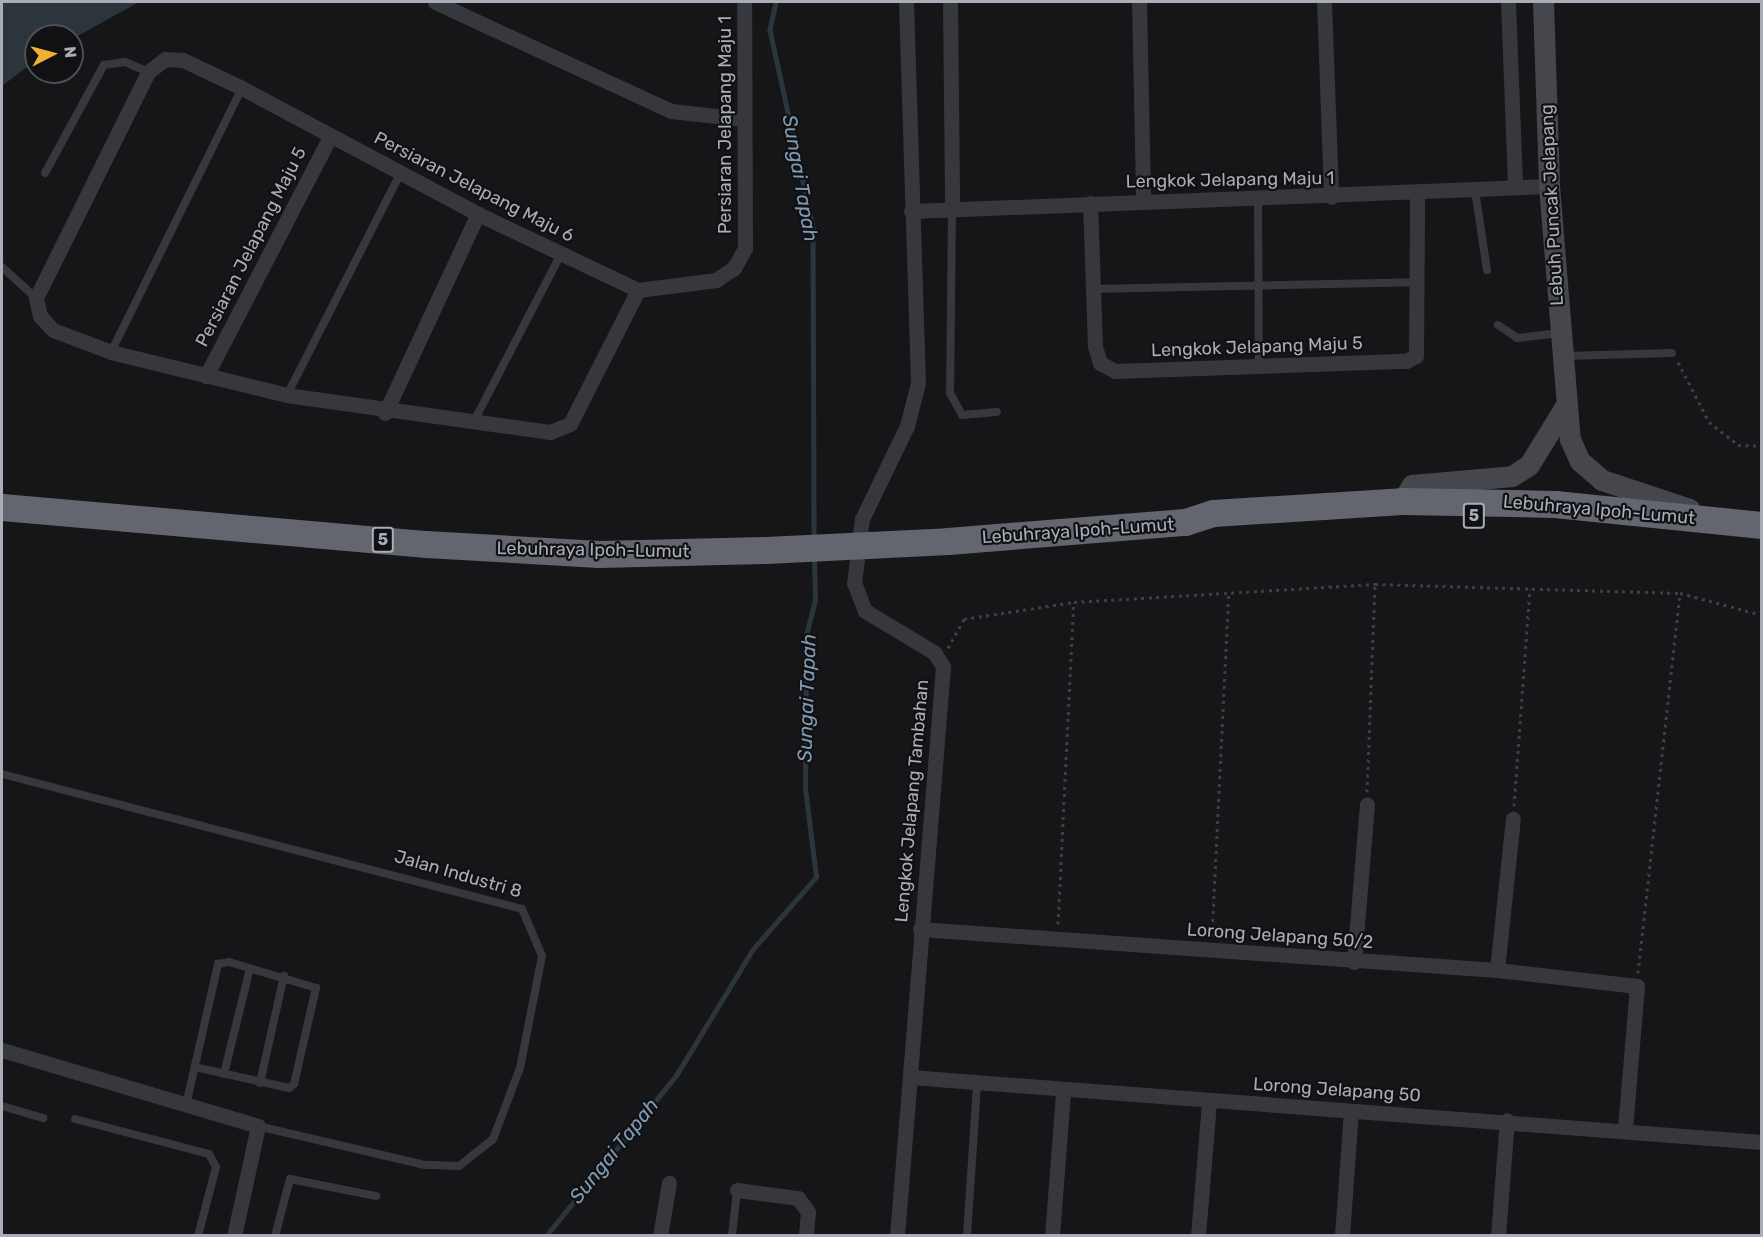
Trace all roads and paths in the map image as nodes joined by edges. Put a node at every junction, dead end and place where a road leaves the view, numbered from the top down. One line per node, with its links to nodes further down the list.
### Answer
1 (435, 2): 11 (street)
2 (744, 2): 11 (street, Persiaran Jelapang Maju 1)
3 (906, 2): 24 (street, Lengkok Jelapang Tambahan)
4 (950, 2): 23 (street)
5 (1139, 2): 21 (street)
6 (1324, 2): 19 (street)
7 (1508, 2): 16 (street)
8 (1542, 2): 15 (street, Lebuh Puncak Jelapang)
9 (148, 72): 10 (street, Persiaran Jelapang Maju 6); 14 (lane); 33 (street)
10 (242, 88): 12 (street, Persiaran Jelapang Maju 6); 36 (lane)
11 (745, 119): 32 (street, Persiaran Jelapang Maju 1)
12 (331, 135): 13 (street, Persiaran Jelapang Maju 6); 40 (street, Persiaran Jelapang Maju 5)
13 (401, 172): 25 (street, Persiaran Jelapang Maju 6); 41 (lane)
14 (45, 173)
15 (1549, 186): 16 (street, Lengkok Jelapang Maju 1); 35 (street, Lebuh Puncak Jelapang)
16 (1515, 187): 17 (street, Lengkok Jelapang Maju 1)
17 (1475, 190): 18 (street, Lengkok Jelapang Maju 1); 28 (lane)
18 (1418, 195): 19 (street, Lengkok Jelapang Maju 1); 29 (street, Lengkok Jelapang Maju 5)
19 (1331, 197): 20 (street, Lengkok Jelapang Maju 1)
20 (1258, 198): 21 (street, Lengkok Jelapang Maju 1); 30 (lane)
21 (1143, 200): 22 (street, Lengkok Jelapang Maju 1)
22 (1090, 203): 23 (street, Lengkok Jelapang Maju 1); 31 (street, Lengkok Jelapang Maju 5)
23 (952, 208): 24 (street, Lengkok Jelapang Maju 1); 44 (lane)
24 (911, 211): 59 (street, Lengkok Jelapang Tambahan)
25 (478, 214): 26 (street, Persiaran Jelapang Maju 6); 43 (street)
26 (561, 254): 32 (street, Persiaran Jelapang Maju 6); 45 (lane)
27 (2, 267): 33 (lane)
28 (1486, 270)
29 (1418, 282): 30 (lane); 39 (street, Lengkok Jelapang Maju 5)
30 (1258, 285): 31 (lane); 39 (lane)
31 (1093, 289): 39 (street, Lengkok Jelapang Maju 5)
32 (638, 290): 45 (street)
33 (36, 298): 36 (street)
34 (1498, 325): 35 (lane)
35 (1559, 333): 38 (street, Lebuh Puncak Jelapang)
36 (111, 352): 40 (street)
37 (1672, 352): 38 (lane); 46 (path)
38 (1560, 356): 42 (street, Lebuh Puncak Jelapang)
39 (1259, 366)
40 (206, 376): 41 (street)
41 (287, 395): 43 (street)
42 (1563, 408): 47 (street); 49 (street, Lebuh Puncak Jelapang)
43 (385, 412): 45 (street)
44 (997, 412)
45 (472, 425)
46 (1761, 446)
47 (1401, 501): 49 (highway, Lebuhraya Ipoh-Lumut / 5); 50 (highway, Lebuhraya Ipoh-Lumut / 5)
48 (2, 507): 50 (highway, Lebuhraya Ipoh-Lumut / 5, bridge)
49 (1734, 521): 51 (highway, Lebuhraya Ipoh-Lumut / 5)
50 (1185, 522): 52 (highway, Lebuhraya Ipoh-Lumut / 5)
51 (1761, 525)
52 (1761, 540)
53 (1375, 584): 54 (path); 55 (path); 61 (path)
54 (1530, 589): 56 (path); 62 (path)
55 (1229, 591): 57 (path); 65 (path)
56 (1680, 593): 58 (path); 70 (path)
57 (1074, 602): 59 (path); 64 (path)
58 (1761, 615)
59 (941, 661): 63 (street, Lengkok Jelapang Tambahan)
60 (2, 774): 85 (lane, Jalan Industri 8)
61 (1366, 805): 66 (street)
62 (1513, 819): 68 (street)
63 (920, 929): 64 (street, Lorong Jelapang 50/2); 74 (street, Lengkok Jelapang Tambahan)
64 (1057, 941): 65 (street, Lorong Jelapang 50/2)
65 (1211, 950): 66 (street, Lorong Jelapang 50/2)
66 (1354, 962): 68 (street, Lorong Jelapang 50/2)
67 (250, 968): 69 (lane); 72 (lane); 73 (lane)
68 (1497, 970): 70 (street, Lorong Jelapang 50/2)
69 (284, 976): 75 (lane); 75 (lane)
70 (1636, 986): 86 (street)
71 (2, 1050): 79 (street, Jalan Industri 8)
72 (195, 1067): 73 (lane); 79 (lane)
73 (224, 1074): 75 (lane)
74 (910, 1077): 76 (street, Lorong Jelapang 50); 97 (street, Lengkok Jelapang Tambahan)
75 (260, 1083)
76 (977, 1084): 77 (street, Lorong Jelapang 50); 98 (lane)
77 (1063, 1092): 78 (street, Lorong Jelapang 50); 99 (street)
78 (1209, 1101): 81 (street, Lorong Jelapang 50); 100 (street)
79 (186, 1105): 85 (street, Jalan Industri 8)
80 (2, 1106): 82 (lane)
81 (1351, 1111): 84 (street, Lorong Jelapang 50); 101 (street)
82 (43, 1118)
83 (75, 1119): 91 (lane)
84 (1508, 1120): 86 (street, Lorong Jelapang 50); 102 (street)
85 (258, 1126): 92 (street)
86 (1625, 1129): 87 (street, Lorong Jelapang 50)
87 (1761, 1142)
88 (669, 1183): 94 (street)
89 (737, 1190): 95 (lane); 96 (street)
90 (376, 1196): 93 (lane)
91 (198, 1236)
92 (234, 1236)
93 (275, 1236)
94 (660, 1236)
95 (732, 1236)
96 (806, 1236)
97 (897, 1236)
98 (967, 1236)
99 (1052, 1236)
100 (1198, 1236)
101 (1342, 1236)
102 (1498, 1236)

